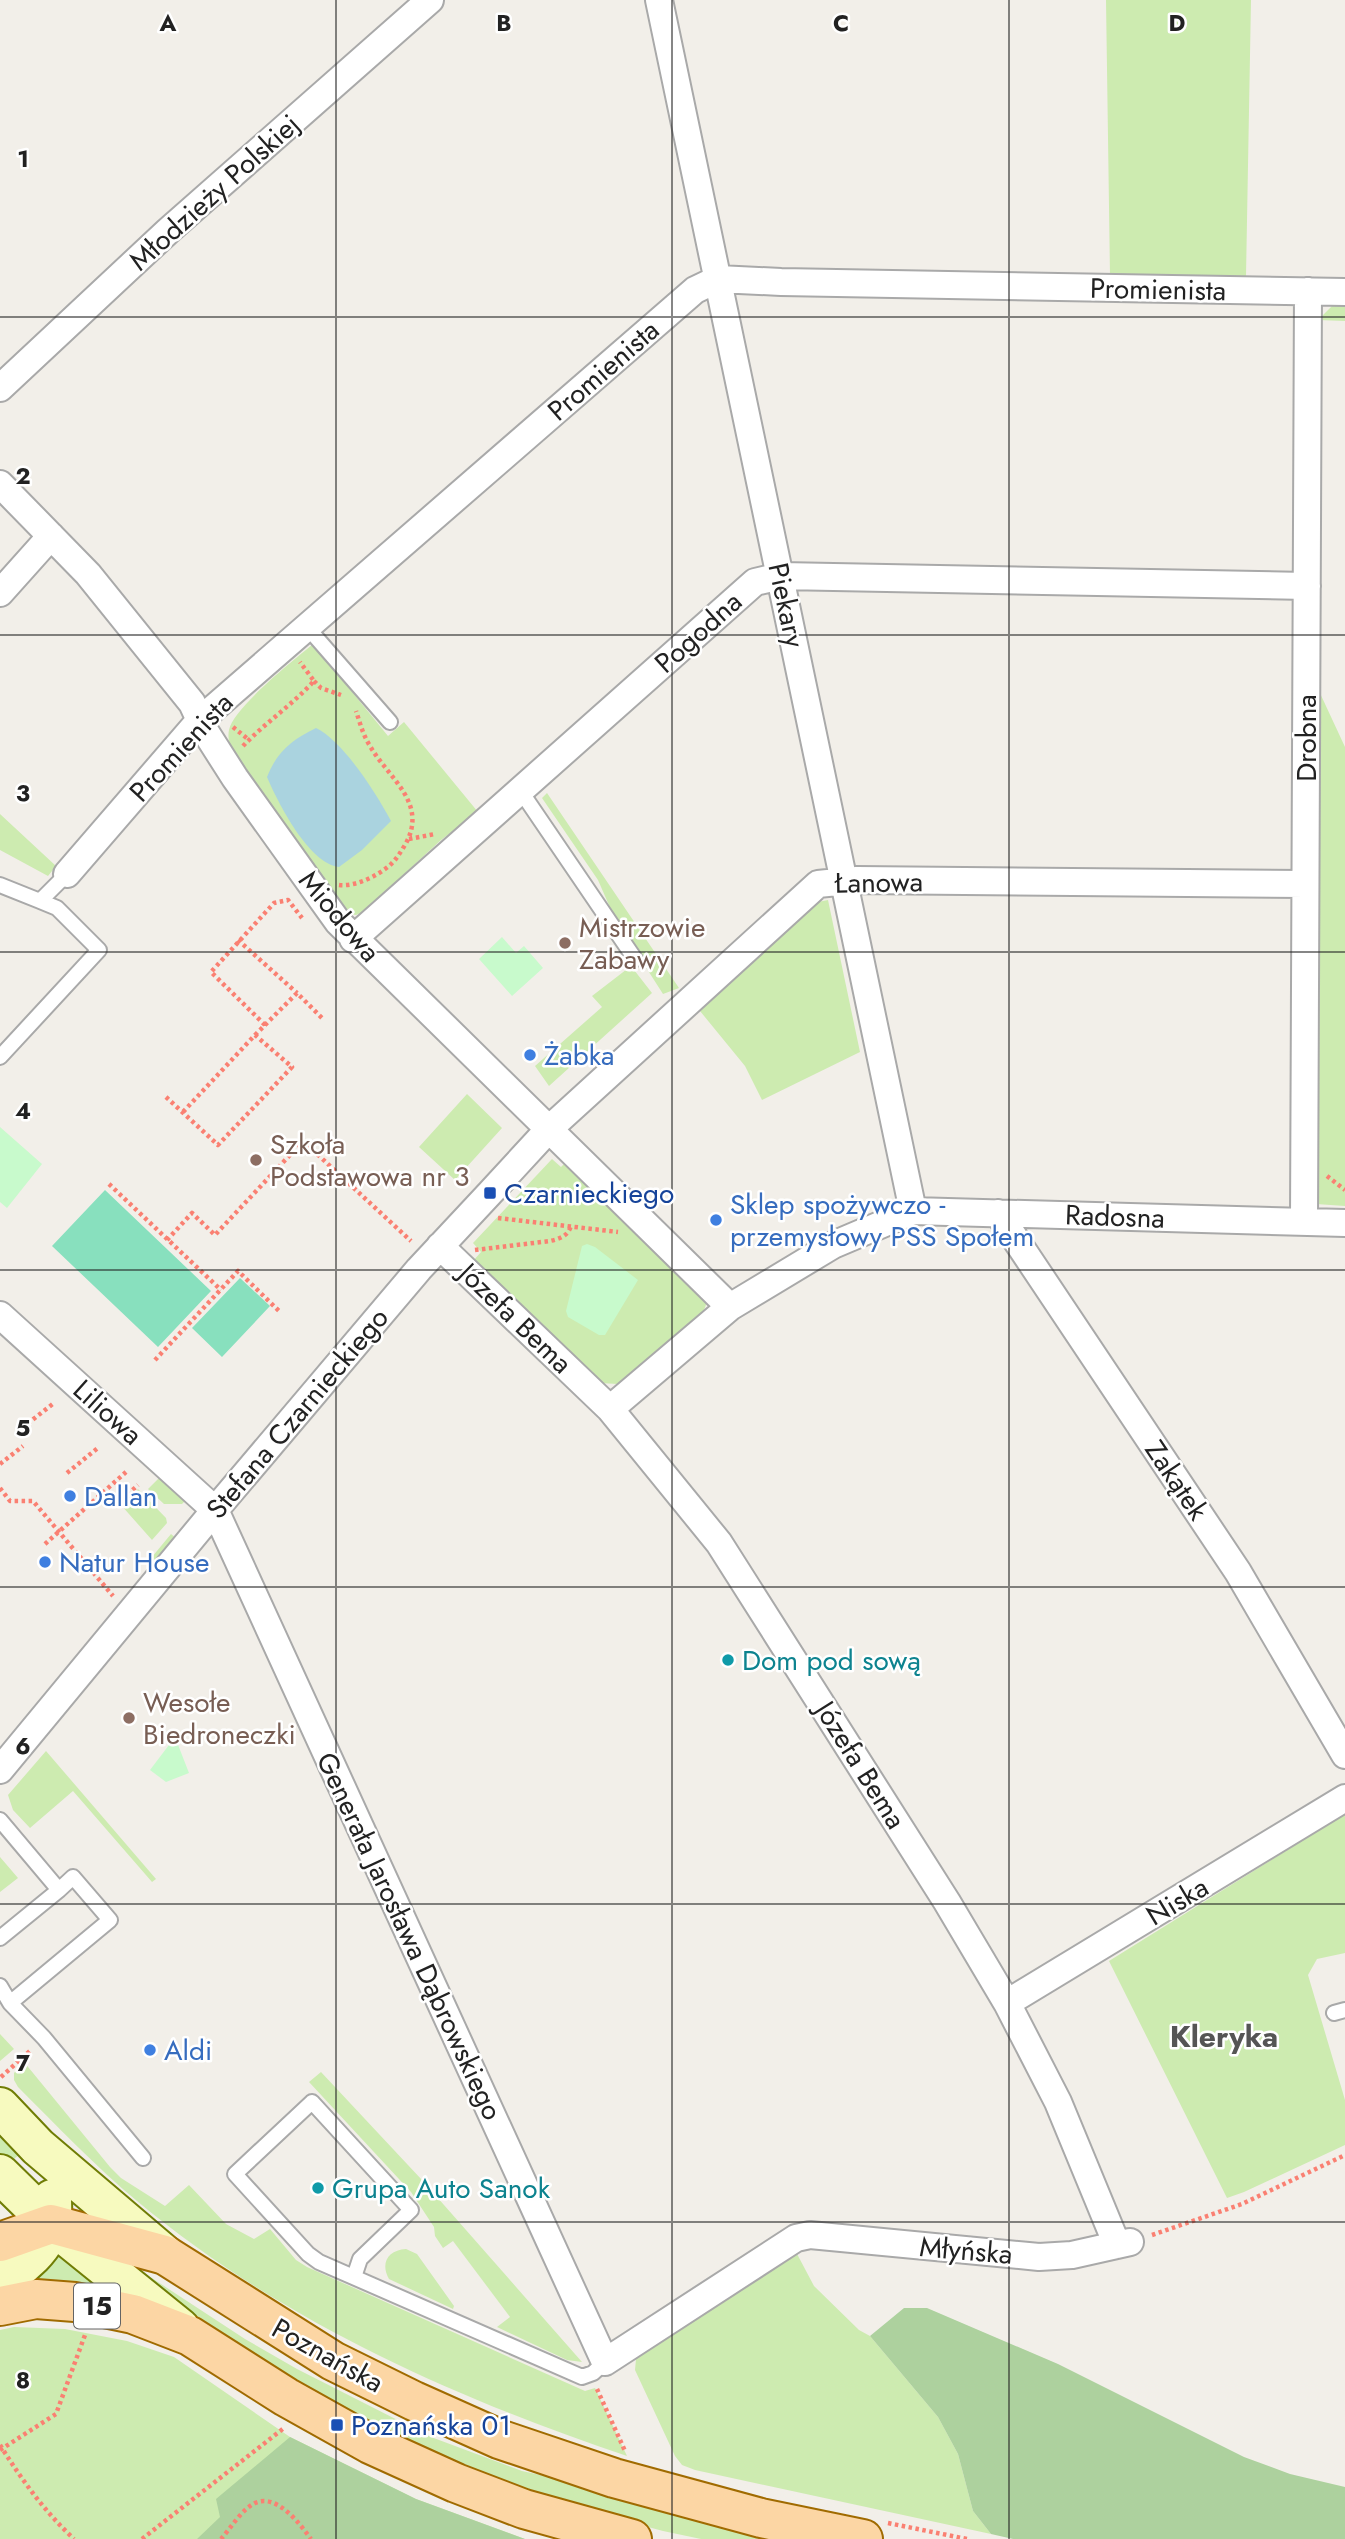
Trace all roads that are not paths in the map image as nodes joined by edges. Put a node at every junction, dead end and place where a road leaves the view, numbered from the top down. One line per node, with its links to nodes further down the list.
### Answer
1 (430, 0): 6 (street, Młodzieży Polskiej)
2 (659, 0): 3 (street, Piekary)
3 (718, 279): 4 (street, Promienista); 9 (street, Piekary); 12 (street, Promienista)
4 (1308, 291): 5 (street); 10 (street, Drobna)
5 (1345, 292)
6 (0, 387)
7 (0, 484): 8 (street, Miodowa)
8 (51, 536): 11 (street); 13 (street, Miodowa)
9 (781, 576): 10 (street, Pogodna); 15 (street, Pogodna); 17 (street, Piekary)
10 (1307, 586): 18 (street, Drobna)
11 (0, 593)
12 (307, 627): 13 (street, Promienista); 14 (lane)
13 (200, 720): 16 (street, Promienista); 21 (street, Miodowa)
14 (390, 722)
15 (520, 790): 21 (street, Pogodna); 22 (lane)
16 (67, 874): 20 (lane)
17 (844, 881): 18 (street, Łanowa); 24 (street, Łanowa); 25 (street, Piekary)
18 (1305, 884): 27 (street, Drobna)
19 (0, 885): 20 (lane)
20 (40, 901): 23 (lane)
21 (354, 939): 24 (street, Miodowa)
22 (635, 959)
23 (0, 1057)
24 (549, 1129): 29 (street, Stefana Czarnieckiego); 30 (street, Miodowa)
25 (912, 1211): 26 (street, Radosna); 30 (street, Radosna)
26 (998, 1213): 27 (street, Radosna); 34 (street, Zakątek)
27 (1304, 1221): 28 (street, Radosna)
28 (1345, 1223)
29 (440, 1246): 32 (street, Józefa Bema); 33 (street, Stefana Czarnieckiego)
30 (730, 1307): 32 (street, Radosna)
31 (3, 1321): 33 (street, Liliowa)
32 (610, 1409): 42 (street, Józefa Bema)
33 (215, 1510): 35 (street, Stefana Czarnieckiego); 55 (street, Generała Jarosława Dąbrowskiego)
34 (1345, 1755)
35 (0, 1770)
36 (1345, 1798): 42 (street, Niska)
37 (0, 1820): 38 (lane)
38 (59, 1890): 39 (lane); 41 (lane)
39 (0, 1938)
40 (0, 1986): 41 (lane)
41 (10, 2003): 45 (lane)
42 (1007, 2003): 49 (street, Józefa Bema)
43 (5, 2097): 44 (main road, Poznańska)
44 (38, 2147): 47 (main road, Poznańska); 50 (main road, Poznańska / 15)
45 (143, 2158)
46 (0, 2174): 47 (main road, Poznańska)
47 (51, 2224): 48 (main road); 50 (main road, 15); 52 (main road); 54 (main road, Poznańska)
48 (0, 2242)
49 (1124, 2244): 55 (street, Młyńska)
50 (165, 2255): 57 (main road, Poznańska / 15)
51 (354, 2277): 51 (lane); 55 (lane)
52 (0, 2280)
53 (0, 2306): 54 (main road, 15)
54 (190, 2336): 56 (main road, Poznańska / 15)
55 (599, 2367)
56 (632, 2539)
57 (863, 2539)

